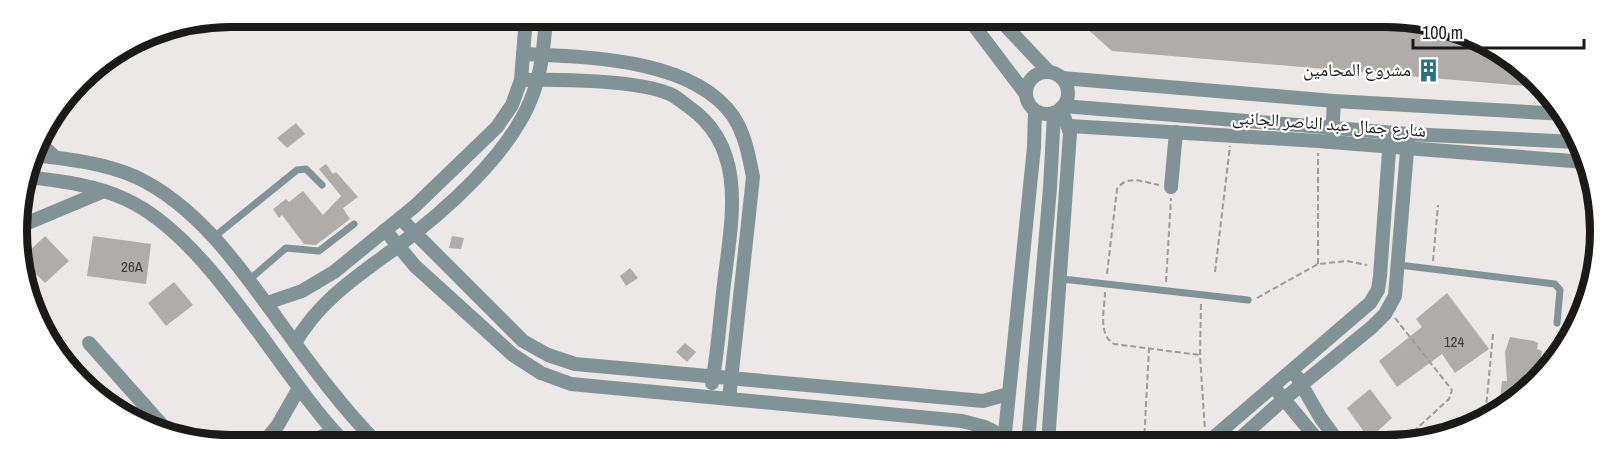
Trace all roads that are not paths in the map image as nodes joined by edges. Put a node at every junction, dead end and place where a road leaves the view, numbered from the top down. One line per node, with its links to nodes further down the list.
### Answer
1 (525, 27): 5 (street)
2 (545, 27): 6 (street)
3 (975, 27): 11 (street)
4 (1007, 27): 7 (street)
5 (523, 54): 6 (street); 9 (street)
6 (543, 55): 10 (street); 47 (street)
7 (1049, 72): 8 (street); 11 (street)
8 (1062, 78): 12 (street); 13 (street)
9 (521, 80): 10 (street); 30 (street)
10 (538, 80): 34 (street); 46 (street)
11 (1025, 93): 14 (street)
12 (1334, 101): 15 (street); 18 (street)
13 (1060, 109): 14 (street); 16 (street); 18 (street); 63 (street)
14 (1035, 111): 51 (street)
15 (1552, 113)
16 (1070, 126): 17 (street, شارع جمال عبد الناصر الجانبى); 38 (street)
17 (1176, 132): 18 (street, شارع جمال عبد الناصر الجانبى); 28 (street)
18 (1327, 137): 19 (street, شارع جمال عبد الناصر الجانبى)
19 (1390, 139): 20 (street, شارع جمال عبد الناصر الجانبى); 45 (street)
20 (1408, 141): 21 (street); 25 (street, شارع جمال عبد الناصر الجانبى); 37 (street)
21 (1569, 142)
22 (45, 148): 24 (street)
23 (42, 156): 24 (street)
24 (55, 157): 35 (street)
25 (1577, 161)
26 (34, 178): 29 (street)
27 (322, 185): 35 (lane)
28 (1172, 187)
29 (104, 191): 31 (street); 50 (street)
30 (400, 218): 33 (street); 34 (street)
31 (28, 223)
32 (354, 224): 39 (lane)
33 (385, 230): 36 (street); 41 (street)
34 (413, 234): 36 (street); 46 (street)
35 (213, 238): 39 (street)
36 (397, 247): 44 (street); 52 (street)
37 (1399, 266): 42 (lane); 49 (street)
38 (1062, 279): 40 (lane); 64 (street)
39 (249, 280): 41 (street)
40 (1248, 300)
41 (267, 303): 44 (street)
42 (1557, 323)
43 (89, 343): 55 (street)
44 (295, 343): 60 (street)
45 (1293, 369): 48 (street); 49 (street)
46 (713, 377): 47 (street); 52 (street)
47 (731, 377): 51 (street); 53 (street)
48 (1273, 385): 54 (street); 65 (street)
49 (1301, 385): 54 (street); 68 (street)
50 (299, 388): 56 (street); 57 (street)
51 (1008, 394): 62 (street)
52 (709, 397): 53 (street)
53 (729, 399): 61 (street)
54 (1284, 399): 66 (street); 67 (street)
55 (159, 421)
56 (334, 431): 58 (street); 59 (street)
57 (269, 435)
58 (325, 435)
59 (338, 435)
60 (370, 435)
61 (997, 435)
62 (1005, 435)
63 (1032, 435)
64 (1049, 435)
65 (1211, 435)
66 (1244, 435)
67 (1314, 435)
68 (1334, 435)

